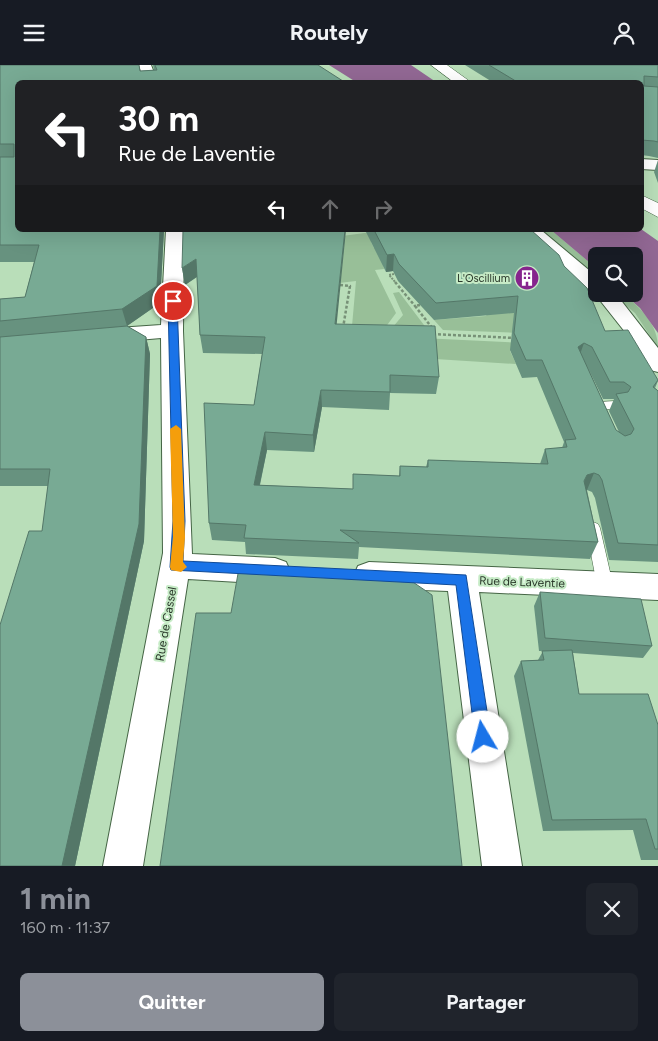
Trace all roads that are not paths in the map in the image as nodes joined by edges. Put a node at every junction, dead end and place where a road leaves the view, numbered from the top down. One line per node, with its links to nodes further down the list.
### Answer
1 (145, 65): 3 (street)
2 (438, 65): 4 (street)
3 (150, 80)
4 (460, 80)
5 (644, 164): 6 (street)
6 (658, 165)
7 (644, 202): 8 (street)
8 (658, 211)
9 (175, 232): 13 (street, Rue de Cassel)
10 (532, 232): 11 (street)
11 (588, 279)
12 (612, 302): 15 (street)
13 (172, 331): 14 (street); 20 (street, Rue de Cassel)
14 (85, 338)
15 (658, 365)
16 (596, 402): 17 (lane); 18 (lane)
17 (616, 405)
18 (605, 422)
19 (590, 517): 24 (lane)
20 (176, 567): 21 (street); 26 (street, Rue de Cassel)
21 (306, 573)
22 (345, 574): 23 (street, Rue de Laventie)
23 (462, 579): 24 (street, Rue de Laventie); 27 (street)
24 (605, 585): 25 (street, Rue de Laventie)
25 (658, 587)
26 (123, 866)
27 (502, 866)

